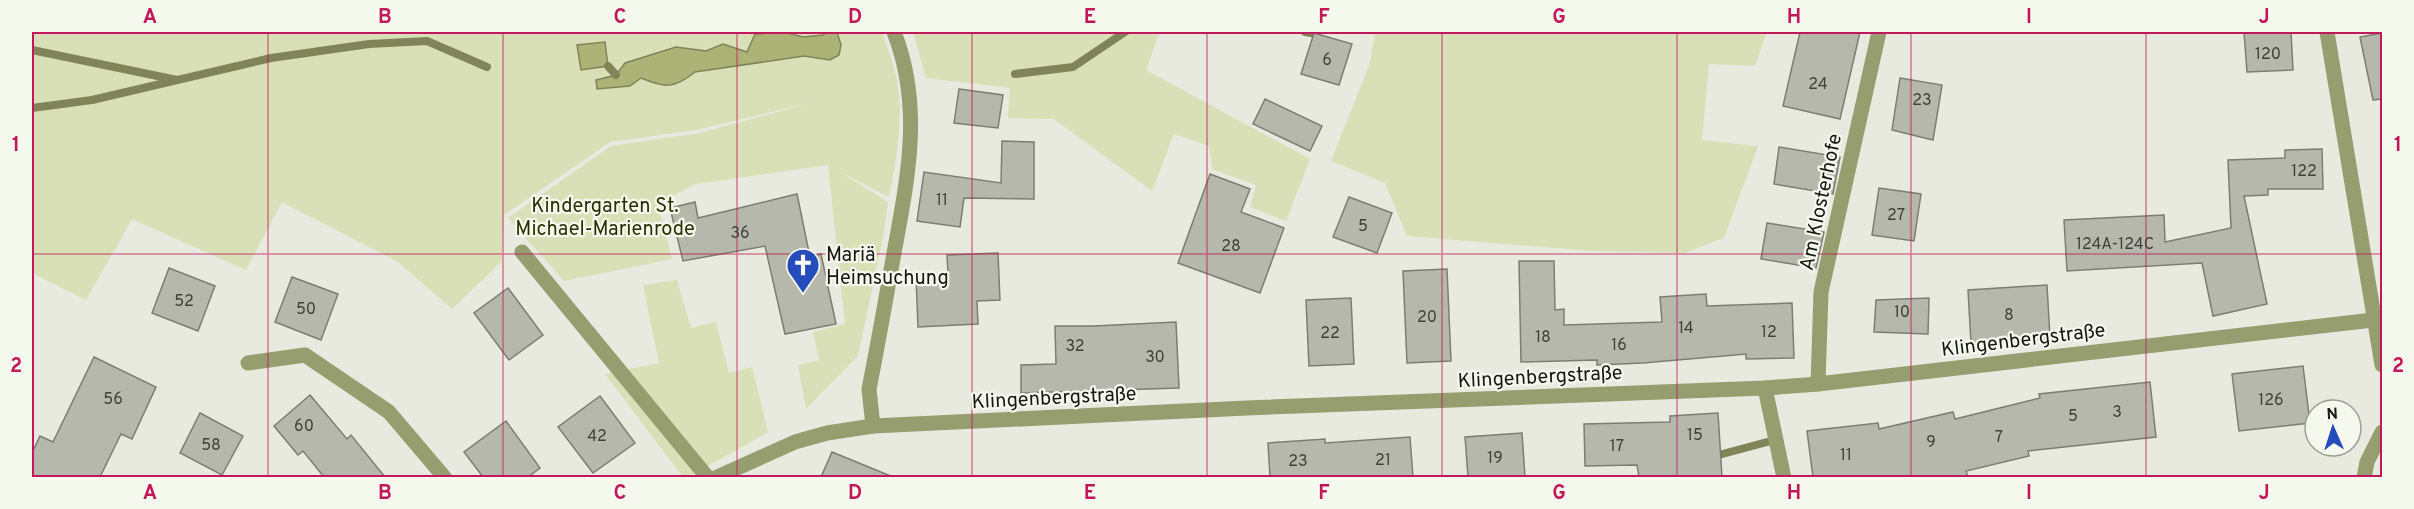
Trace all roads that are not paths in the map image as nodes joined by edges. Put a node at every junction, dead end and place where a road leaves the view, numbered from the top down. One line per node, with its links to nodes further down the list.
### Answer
1 (894, 32): 10 (street)
2 (1879, 32): 8 (street, Am Klosterhofe)
3 (2327, 32): 5 (street)
4 (522, 252): 13 (street)
5 (2373, 320): 7 (street); 8 (street, Klingenbergstraße)
6 (248, 363): 12 (street)
7 (2382, 365)
8 (1818, 384): 9 (street, Klingenbergstraße)
9 (1765, 388): 10 (street, Klingenbergstraße); 15 (street)
10 (873, 426): 14 (street, Klingenbergstraße)
11 (2382, 432): 16 (street)
12 (445, 477)
13 (708, 477)
14 (714, 477)
15 (1784, 477)
16 (2364, 477)

